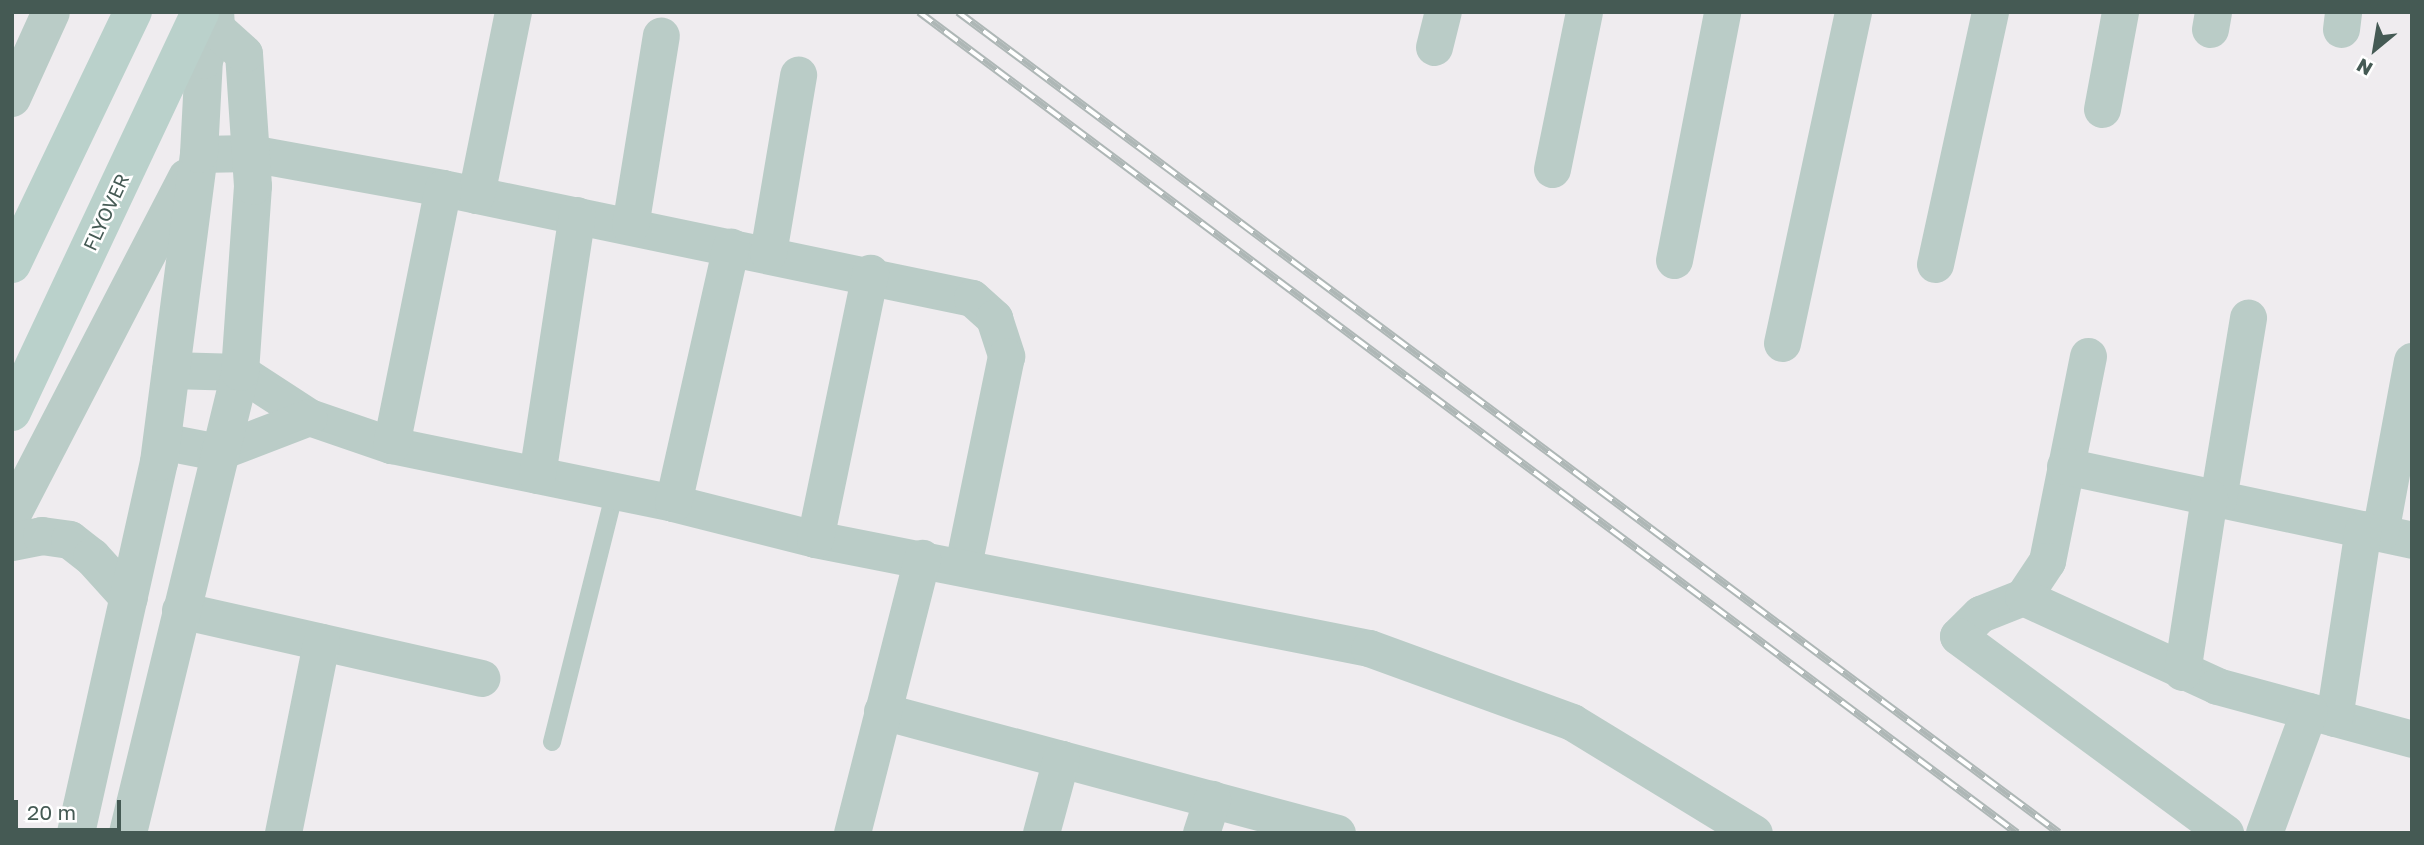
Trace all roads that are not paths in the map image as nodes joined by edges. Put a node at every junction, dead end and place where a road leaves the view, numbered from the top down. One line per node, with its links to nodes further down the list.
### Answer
1 (51, 12): 14 (street)
2 (134, 12): 25 (main road)
3 (513, 12): 19 (street)
4 (1443, 12): 12 (street)
5 (1584, 12): 18 (street)
6 (1722, 12): 24 (street)
7 (1853, 12): 29 (street)
8 (1990, 12): 26 (street)
9 (2120, 12): 15 (street)
10 (210, 18): 16 (street); 17 (street); 34 (main road, FLYOVER)
11 (661, 35): 21 (street)
12 (1434, 47)
13 (798, 75): 23 (street)
14 (12, 99)
15 (2102, 109)
16 (250, 153): 17 (street); 19 (street); 33 (street)
17 (199, 154): 32 (street); 44 (street)
18 (1552, 169)
19 (459, 192): 20 (street); 37 (street)
20 (577, 215): 21 (street); 40 (street)
21 (631, 226): 22 (street)
22 (731, 246): 23 (street); 43 (street)
23 (768, 253): 27 (street)
24 (1674, 260)
25 (12, 264)
26 (1935, 264)
27 (870, 274): 46 (street); 49 (street)
28 (2248, 317): 42 (street)
29 (1782, 343)
30 (2088, 356): 39 (street)
31 (2412, 361): 45 (street)
32 (170, 370): 33 (street); 36 (street)
33 (240, 372): 35 (street); 38 (street)
34 (12, 412)
35 (309, 417): 37 (street); 38 (street)
36 (161, 441): 38 (street); 51 (street)
37 (391, 445): 40 (street)
38 (218, 453): 52 (street)
39 (2065, 466): 42 (street); 50 (street)
40 (537, 475): 41 (street)
41 (615, 491): 43 (street); 59 (lane)
42 (2213, 498): 45 (street); 54 (street)
43 (673, 503): 46 (street)
44 (12, 515)
45 (2385, 534): 57 (street)
46 (815, 539): 48 (street)
47 (12, 542): 51 (street)
48 (922, 558): 49 (street); 56 (street)
49 (963, 566): 68 (street)
50 (2023, 597): 54 (street); 69 (street)
51 (129, 598): 62 (street)
52 (180, 610): 53 (street); 63 (street)
53 (321, 642): 55 (street); 64 (street)
54 (2182, 672): 57 (street)
55 (481, 678)
56 (882, 711): 60 (street); 65 (street)
57 (2322, 714): 58 (street); 70 (street)
58 (2412, 739)
59 (552, 742)
60 (1061, 759): 61 (street); 66 (street)
61 (1207, 816): 67 (street)
62 (76, 833)
63 (128, 833)
64 (283, 833)
65 (852, 833)
66 (1041, 833)
67 (1337, 833)
68 (1754, 833)
69 (2225, 833)
70 (2264, 833)

